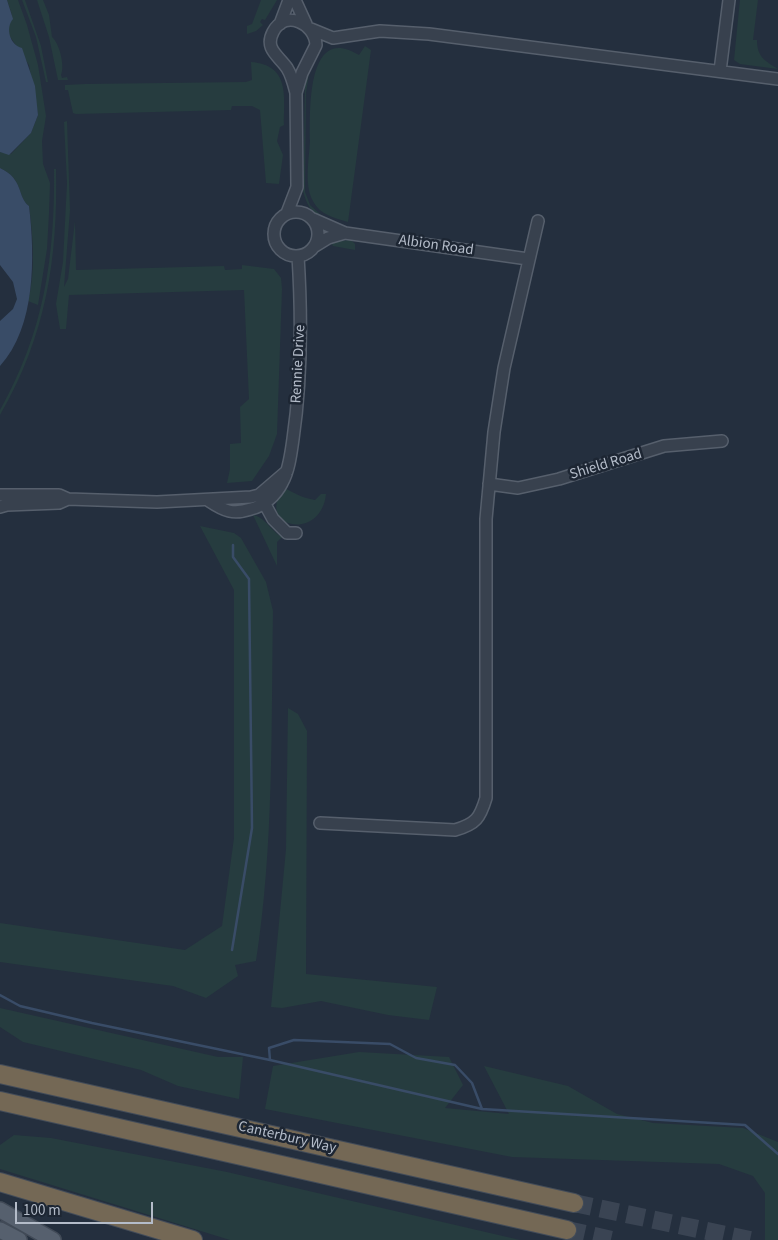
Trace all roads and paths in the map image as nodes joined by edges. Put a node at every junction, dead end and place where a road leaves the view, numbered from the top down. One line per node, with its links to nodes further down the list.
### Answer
1 (289, 0): 4 (street)
2 (295, 0): 5 (street)
3 (729, 0): 10 (street)
4 (280, 24): 5 (street); 9 (street)
5 (309, 27): 6 (street); 7 (street)
6 (339, 37): 7 (street); 10 (street)
7 (314, 50): 8 (street)
8 (307, 61): 9 (street); 12 (street)
9 (282, 63): 12 (street)
10 (720, 71): 11 (street)
11 (778, 79)
12 (296, 94): 13 (street)
13 (297, 187): 14 (street); 15 (street)
14 (287, 213): 15 (street); 19 (street)
15 (310, 217): 17 (street, Albion Road); 18 (street)
16 (538, 221): 20 (street)
17 (345, 233): 18 (street, Albion Road); 20 (street, Albion Road)
18 (315, 246): 19 (street)
19 (298, 256): 25 (street, Rennie Drive)
20 (528, 259): 22 (street)
21 (722, 441): 22 (street, Shield Road)
22 (489, 484): 28 (street)
23 (0, 494): 24 (street, Rennie Drive)
24 (68, 499): 25 (street, Rennie Drive); 26 (street, Rennie Drive)
25 (262, 499): 27 (street)
26 (0, 507)
27 (296, 533)
28 (320, 823)
29 (0, 1074): 32 (highway, Canterbury Way)
30 (0, 1101): 35 (highway, Canterbury Way)
31 (0, 1182): 38 (highway)
32 (574, 1203)
33 (0, 1210): 37 (main road)
34 (0, 1230): 36 (main road)
35 (567, 1230)
36 (19, 1240)
37 (53, 1240)
38 (192, 1240)

